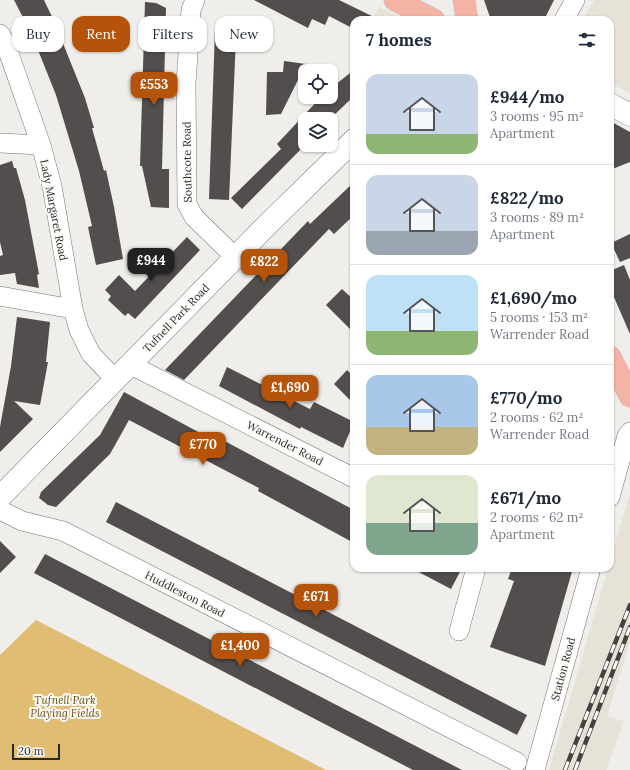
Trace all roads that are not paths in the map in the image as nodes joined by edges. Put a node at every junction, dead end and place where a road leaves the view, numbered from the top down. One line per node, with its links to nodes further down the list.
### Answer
1 (195, 0): 14 (street, Southcote Road)
2 (395, 0): 5 (main road)
3 (464, 0): 6 (main road)
4 (575, 0): 7 (street)
5 (426, 16)
6 (466, 16)
7 (566, 16)
8 (0, 34): 13 (street, Lady Margaret Road)
9 (614, 106): 10 (street)
10 (630, 115)
11 (0, 143): 13 (street)
12 (350, 144): 14 (street, Tufnell Park Road)
13 (41, 145): 16 (street, Lady Margaret Road)
14 (236, 257): 17 (street, Tufnell Park Road)
15 (0, 296): 16 (street)
16 (73, 309): 19 (street, Lady Margaret Road)
17 (130, 365): 19 (street, Tufnell Park Road); 22 (street, Warrender Road)
18 (614, 365): 20 (main road)
19 (116, 380): 24 (street, Tufnell Park Road)
20 (630, 396)
21 (630, 432): 23 (street)
22 (350, 476)
23 (614, 483)
24 (0, 497)
25 (0, 510): 29 (street, Huddleston Road)
26 (475, 572): 28 (street)
27 (590, 572): 30 (street, Station Road)
28 (459, 631)
29 (517, 762)
30 (536, 770)

